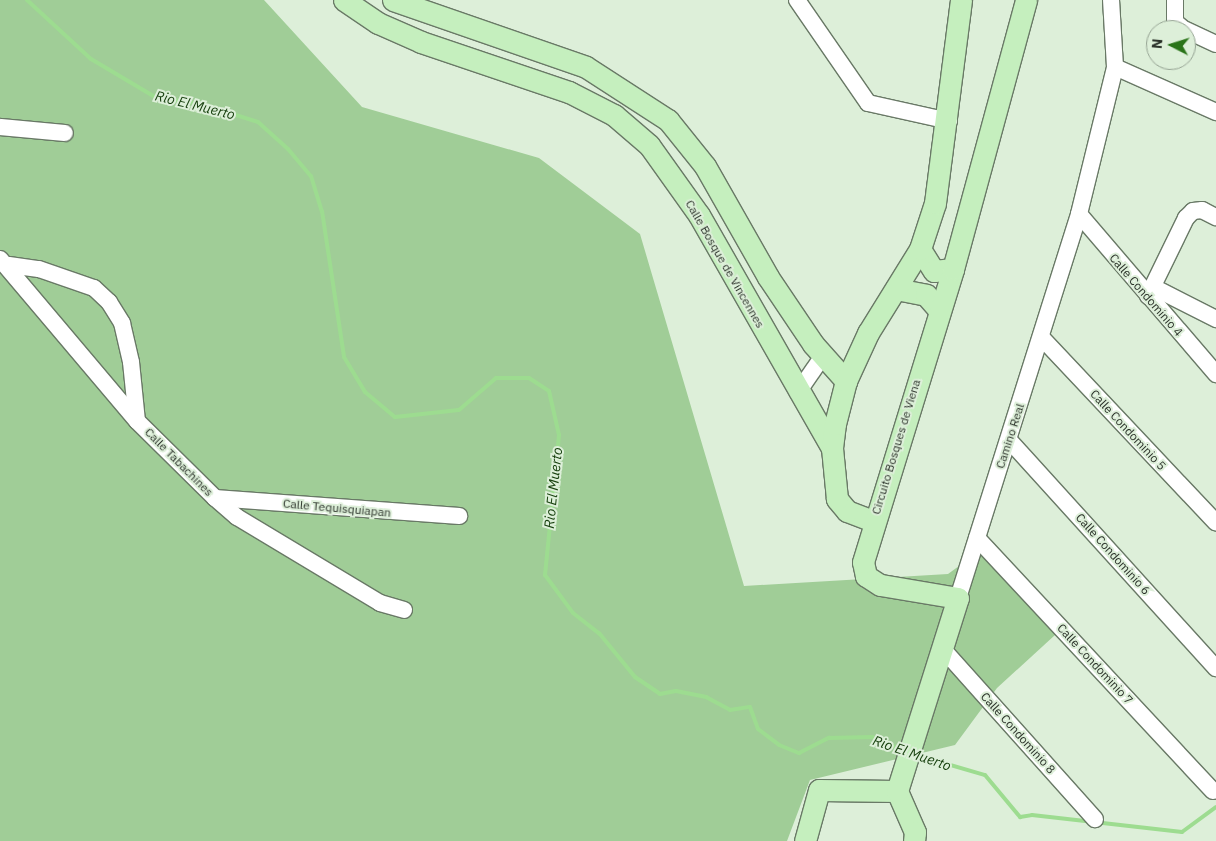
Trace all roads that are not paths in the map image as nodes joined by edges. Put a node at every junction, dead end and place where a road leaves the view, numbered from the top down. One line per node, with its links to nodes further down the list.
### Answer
1 (344, 0): 29 (main road, Calle Bosque de Vincennes)
2 (393, 0): 26 (main road)
3 (798, 0): 13 (street)
4 (961, 0): 13 (main road, Circuito Bosques de Viena)
5 (1026, 0): 20 (main road, Circuito Bosques de Viena)
6 (1111, 0): 11 (street, Camino Real)
7 (1175, 0): 8 (street)
8 (1180, 20)
9 (1196, 35): 10 (street)
10 (1216, 44)
11 (1115, 66): 12 (street); 16 (street, Camino Real)
12 (1216, 112)
13 (949, 121): 18 (main road, Circuito Bosques de Viena)
14 (0, 127): 15 (street)
15 (65, 133)
16 (1078, 214): 22 (street, Calle Condominio 4); 25 (street, Camino Real)
17 (1216, 217): 22 (street)
18 (920, 249): 20 (main road); 21 (main road, Circuito Bosques de Viena)
19 (4, 262): 30 (street, Calle Tabachines); 30 (street)
20 (953, 269): 23 (main road, Circuito Bosques de Viena)
21 (896, 289): 23 (main road); 28 (main road, Circuito Bosques de Viena)
22 (1150, 292): 24 (street); 27 (street, Calle Condominio 4)
23 (939, 310): 35 (main road, Circuito Bosques de Viena)
24 (1216, 319)
25 (1041, 336): 31 (street, Camino Real); 36 (street, Calle Condominio 5)
26 (823, 356): 28 (main road); 29 (street)
27 (1216, 374)
28 (846, 381): 32 (main road, Circuito Bosques de Viena)
29 (798, 392): 32 (main road, Calle Bosque de Vincennes)
30 (137, 421): 33 (street, Calle Tabachines)
31 (1009, 440): 37 (street, Camino Real); 41 (street, Calle Condominio 6)
32 (832, 448): 35 (main road, Circuito Bosques de Viena)
33 (215, 498): 34 (street, Calle Tequisquiapan); 39 (street, Calle Tabachines)
34 (459, 516)
35 (873, 521): 38 (main road)
36 (1216, 523)
37 (977, 538): 38 (street, Camino Real); 43 (street, Calle Condominio 7)
38 (958, 598): 40 (main road, Camino Real)
39 (404, 610)
40 (941, 647): 42 (main road, Camino Real); 44 (street, Calle Condominio 8)
41 (1216, 668)
42 (899, 787): 45 (main road); 46 (main road)
43 (1213, 791)
44 (1095, 820)
45 (919, 838)
46 (805, 841)

